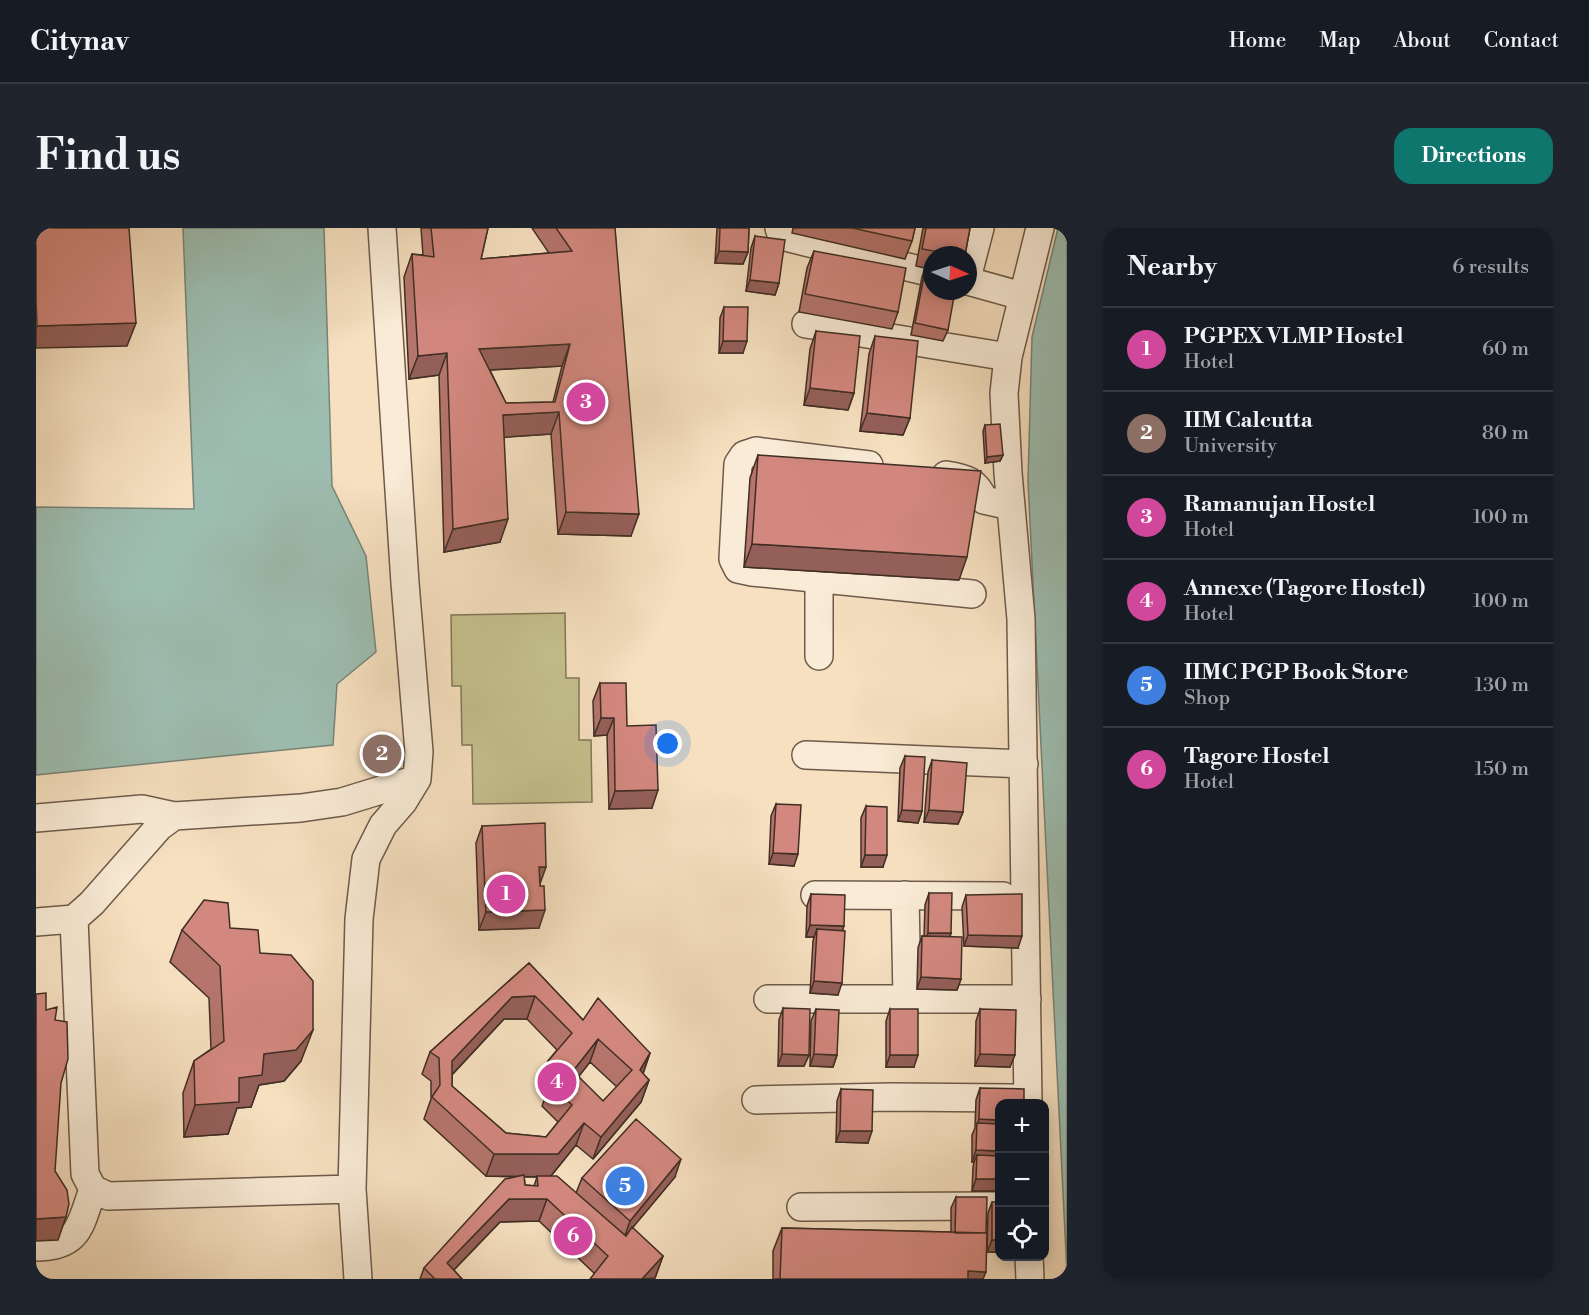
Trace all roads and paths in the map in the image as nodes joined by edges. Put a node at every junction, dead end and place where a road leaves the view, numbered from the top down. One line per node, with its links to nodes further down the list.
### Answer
1 (382, 228): 17 (street)
2 (779, 228): 6 (street)
3 (980, 228): 5 (street)
4 (1040, 228): 8 (street)
5 (975, 246)
6 (923, 271)
7 (977, 284): 8 (street)
8 (1022, 296): 10 (street)
9 (806, 324): 10 (street)
10 (1008, 357): 11 (street)
11 (1011, 506): 12 (street); 16 (street)
12 (819, 579): 13 (street); 14 (street)
13 (972, 594)
14 (819, 656)
15 (806, 755): 16 (street)
16 (1024, 764): 22 (street)
17 (417, 779): 18 (street); 32 (street)
18 (174, 816): 19 (street); 23 (street)
19 (36, 818)
20 (815, 894): 21 (street)
21 (905, 895): 22 (street); 26 (street)
22 (1025, 896): 27 (street)
23 (74, 918): 24 (street); 31 (street)
24 (36, 922)
25 (768, 999): 26 (street)
26 (907, 999): 27 (street)
27 (1027, 999): 28 (street)
28 (1028, 1099)
29 (756, 1100): 30 (street)
30 (995, 1100)
31 (93, 1189): 32 (street); 35 (street)
32 (352, 1189): 37 (street)
33 (995, 1206): 34 (street)
34 (801, 1207)
35 (36, 1248)
36 (1029, 1261): 38 (street)
37 (358, 1279)
38 (1030, 1279)

